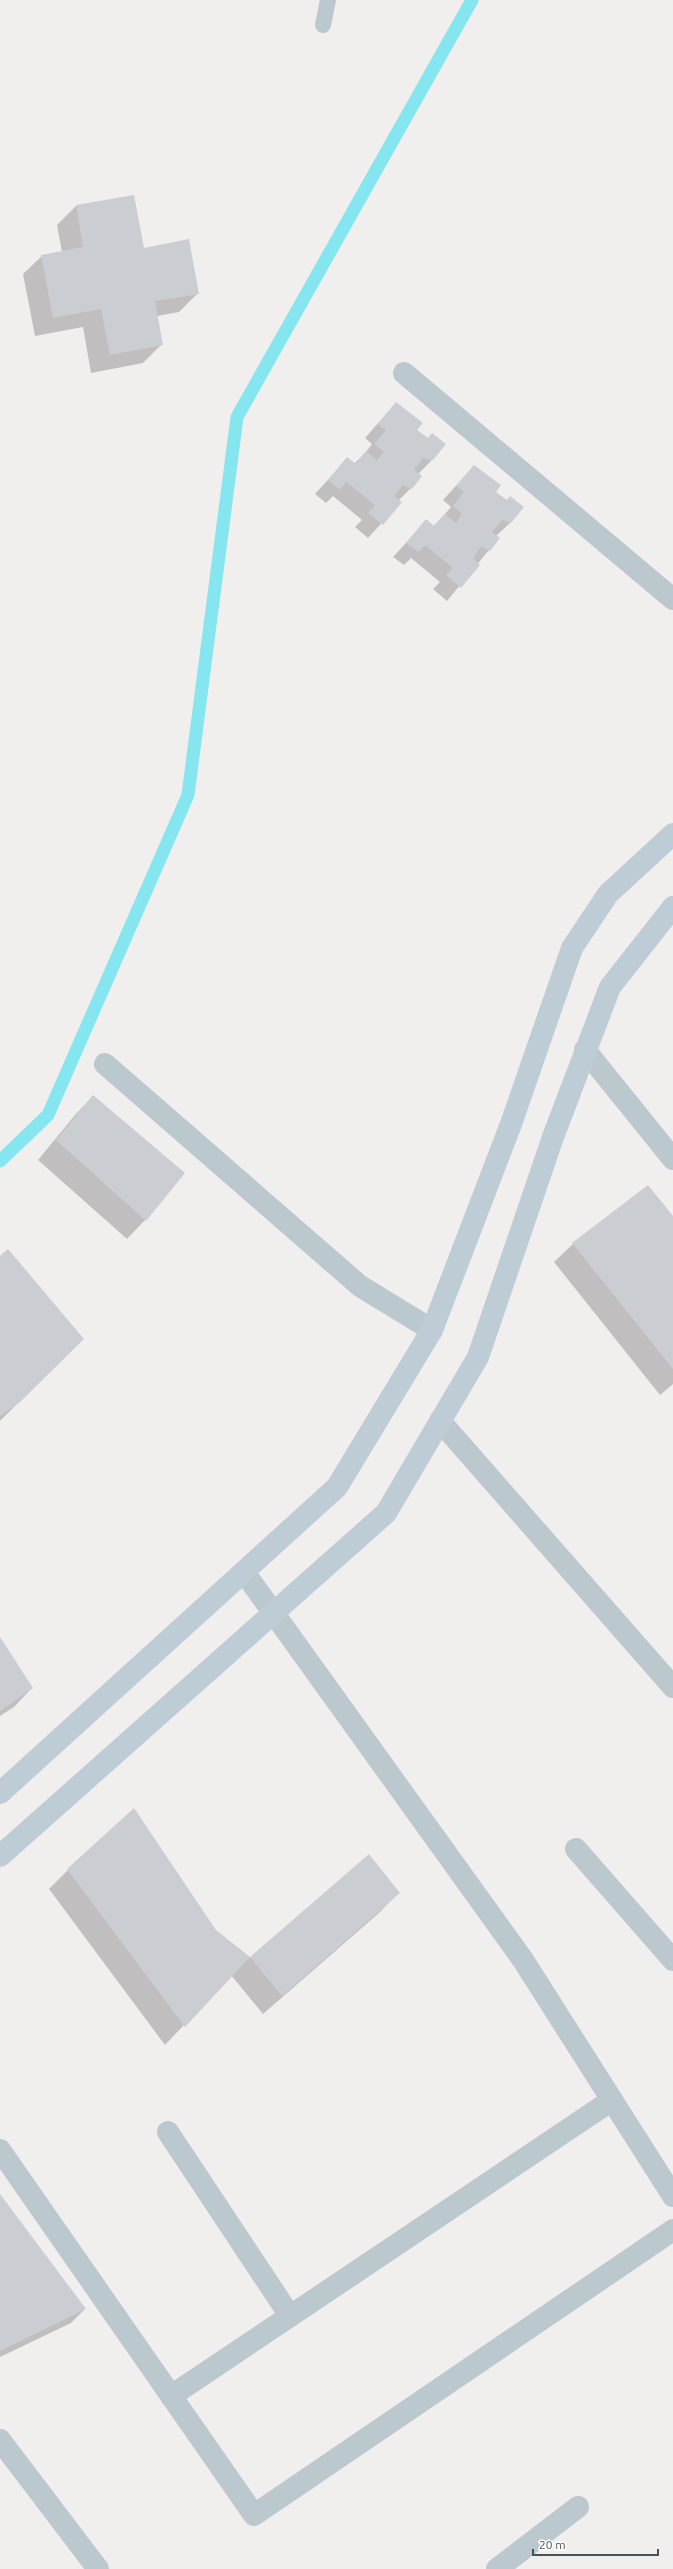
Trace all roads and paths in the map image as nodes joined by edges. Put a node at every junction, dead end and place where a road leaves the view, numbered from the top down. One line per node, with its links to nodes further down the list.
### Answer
1 (328, 0): 2 (lane)
2 (322, 25)
3 (404, 373): 4 (street)
4 (673, 599)
5 (673, 834): 10 (street)
6 (673, 907): 7 (street)
7 (585, 1050): 9 (street); 11 (street)
8 (105, 1064): 10 (street)
9 (673, 1159)
10 (432, 1330): 12 (street)
11 (440, 1421): 13 (street); 14 (street)
12 (244, 1572): 13 (street); 15 (street)
13 (274, 1612): 17 (street); 19 (street)
14 (673, 1687)
15 (0, 1793)
16 (576, 1848): 18 (street)
17 (0, 1856)
18 (673, 1960)
19 (612, 2100): 22 (street); 24 (street)
20 (168, 2132): 24 (street)
21 (0, 2150): 25 (street)
22 (673, 2196)
23 (673, 2230): 25 (street)
24 (290, 2316): 25 (street)
25 (171, 2396)
26 (0, 2440): 28 (street)
27 (578, 2507): 29 (street)
28 (98, 2569)
29 (497, 2569)

